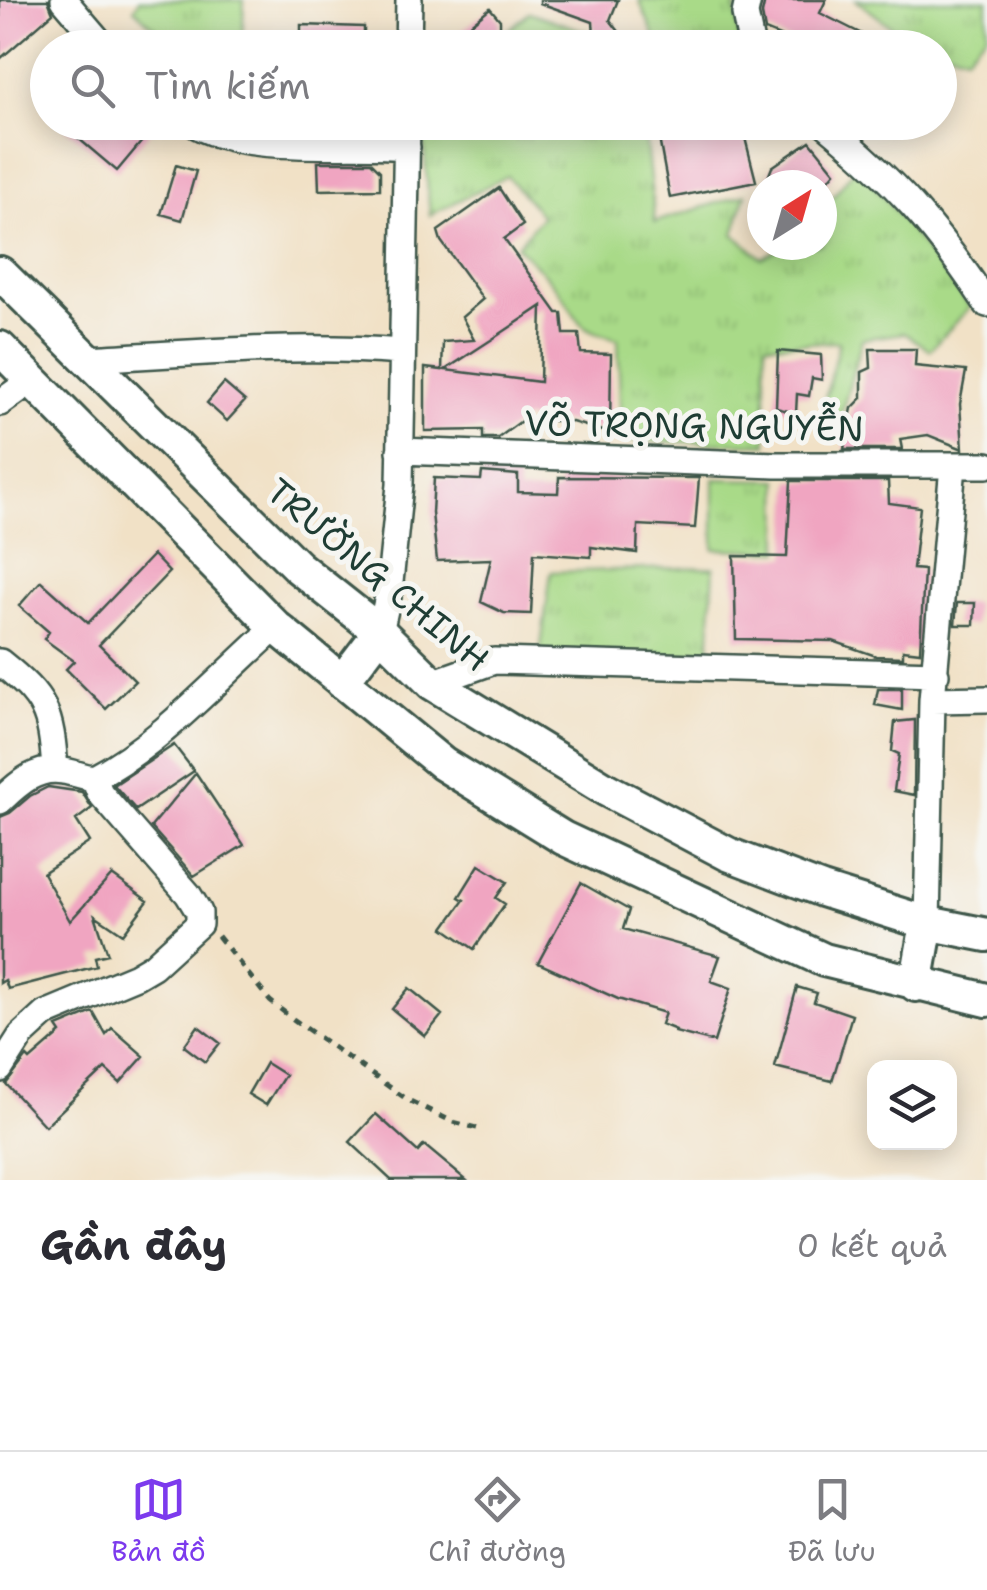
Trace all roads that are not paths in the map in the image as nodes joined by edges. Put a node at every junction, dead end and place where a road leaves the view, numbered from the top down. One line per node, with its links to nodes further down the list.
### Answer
1 (64, 0): 4 (street)
2 (409, 0): 5 (street)
3 (748, 0): 6 (street)
4 (89, 30)
5 (408, 30)
6 (748, 30)
7 (238, 140): 8 (street)
8 (313, 140)
9 (407, 140): 14 (street)
10 (845, 140): 12 (street)
11 (0, 273): 15 (street, TRƯỜNG CHINH)
12 (987, 304)
13 (0, 348): 16 (street)
14 (401, 352): 15 (street); 18 (street)
15 (87, 359): 22 (street, TRƯỜNG CHINH)
16 (32, 380): 17 (street); 21 (street)
17 (0, 403)
18 (400, 451): 20 (street, VÕ TRỌNG NGUYỄN); 22 (street)
19 (987, 465): 20 (street, VÕ TRỌNG NGUYỄN)
20 (953, 466): 24 (street)
21 (276, 627): 25 (street); 30 (street)
22 (380, 632): 25 (street); 26 (street, TRƯỜNG CHINH)
23 (0, 662): 29 (street)
24 (936, 674): 26 (street); 28 (street)
25 (342, 682): 34 (street)
26 (432, 683): 32 (street, TRƯỜNG CHINH)
27 (987, 699): 28 (street)
28 (932, 700): 32 (street)
29 (56, 770): 30 (street); 31 (street)
30 (94, 778): 36 (street)
31 (0, 801)
32 (927, 922): 33 (street, TRƯỜNG CHINH); 34 (street)
33 (987, 934)
34 (916, 984): 35 (street)
35 (987, 1000)
36 (0, 1069)

